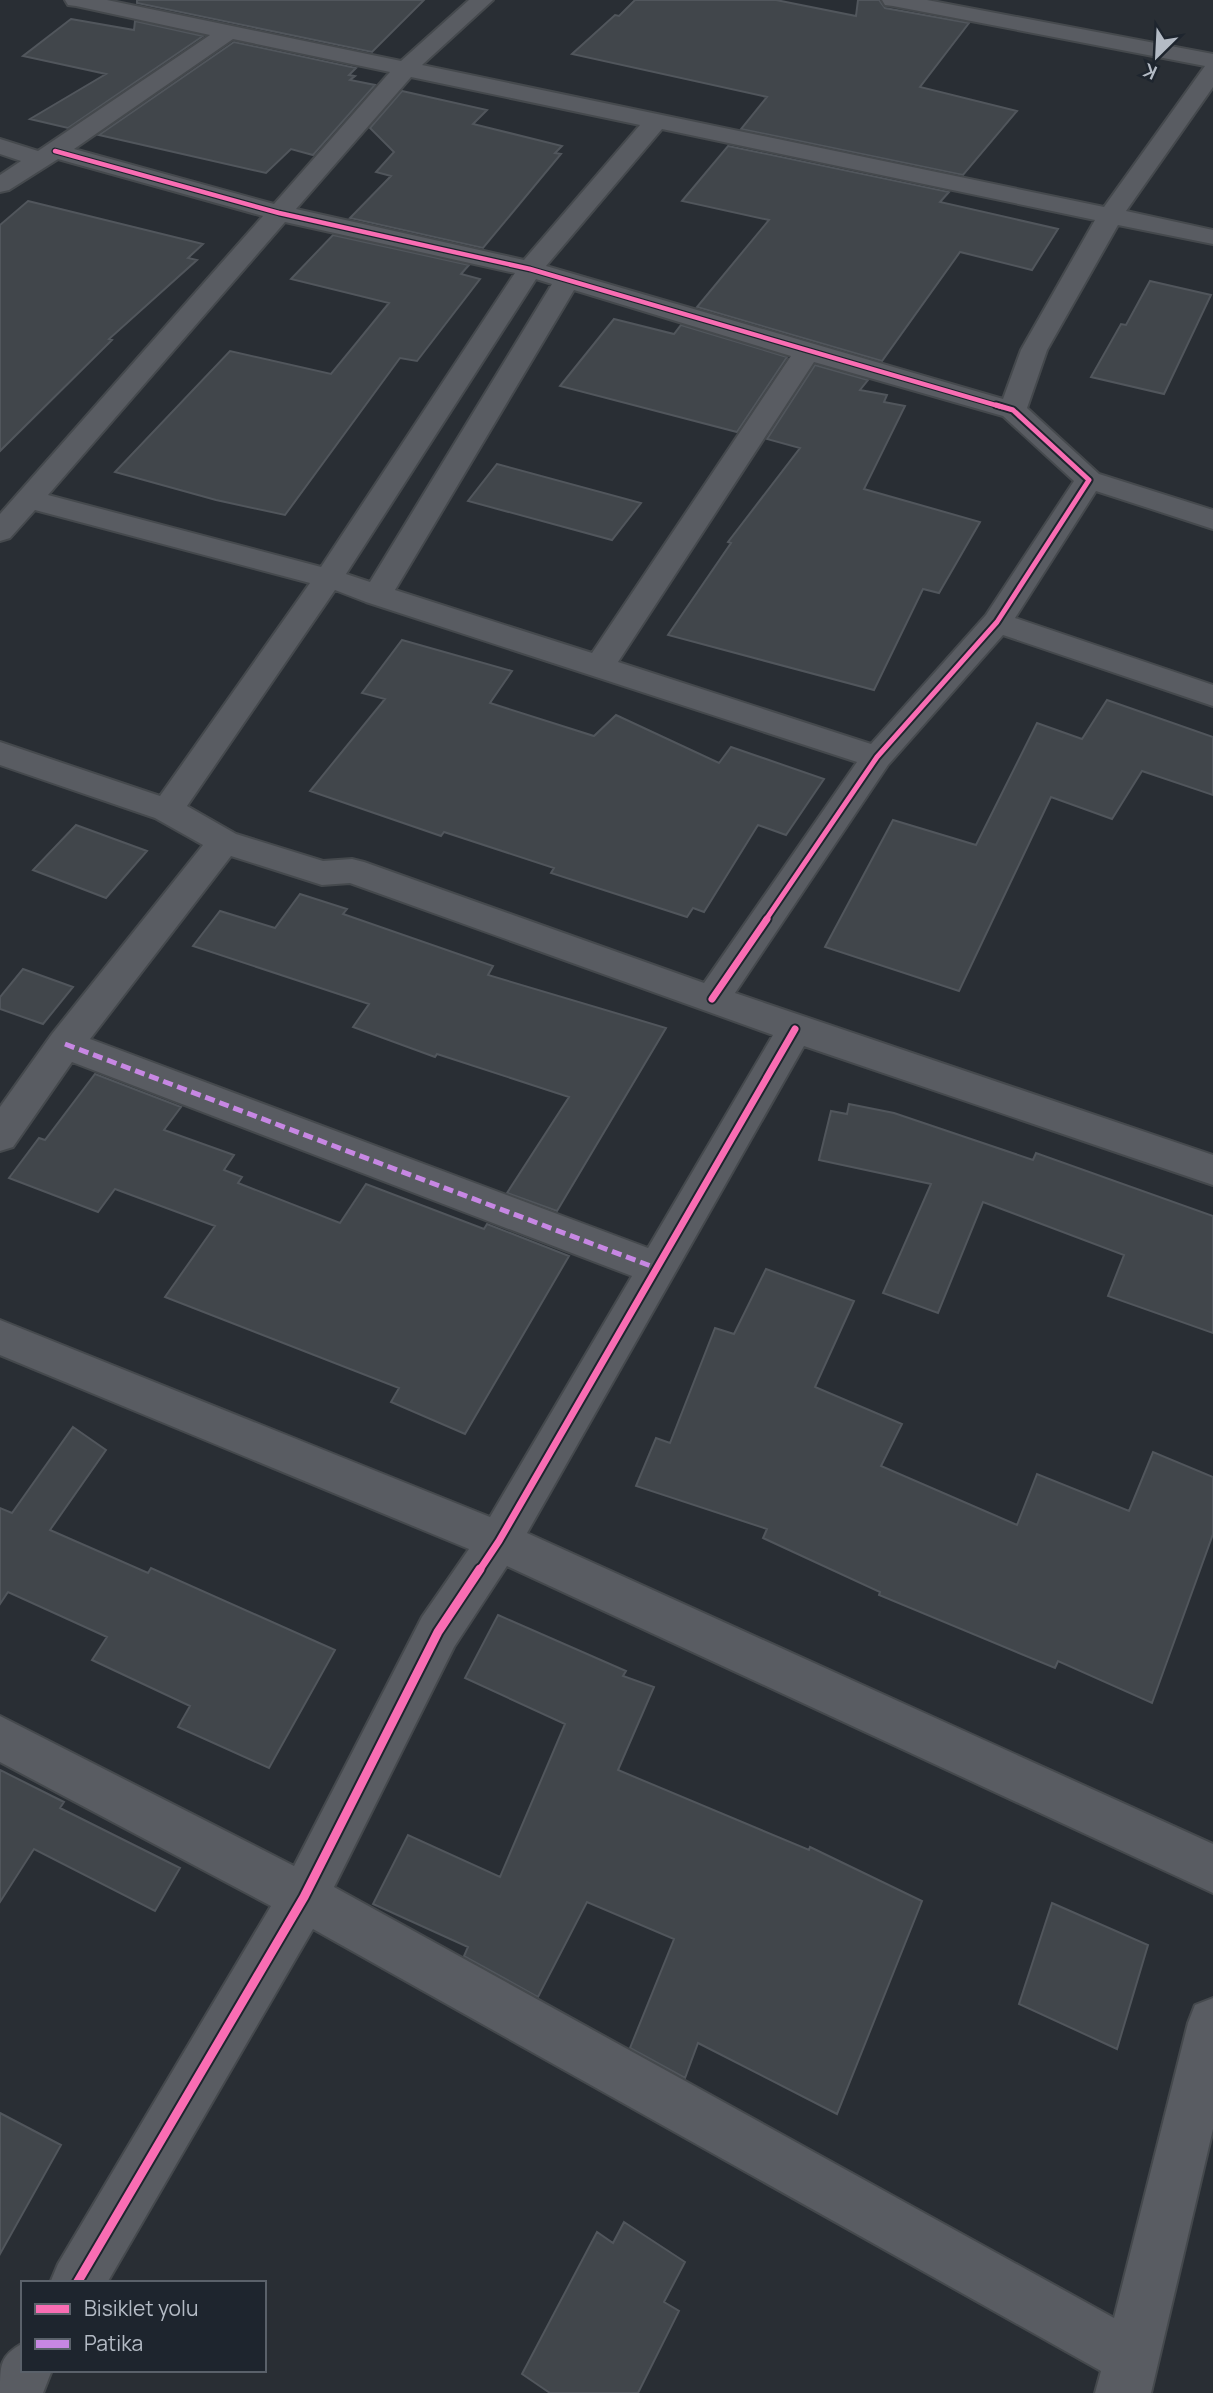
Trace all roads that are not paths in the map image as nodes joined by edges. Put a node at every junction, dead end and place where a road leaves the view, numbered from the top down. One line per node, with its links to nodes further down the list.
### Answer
1 (76, 0): 6 (street)
2 (168, 0): 6 (street)
3 (482, 0): 9 (street)
4 (893, 0): 5 (street)
5 (937, 4): 8 (street)
6 (145, 14): 7 (street)
7 (229, 32): 9 (street); 13 (street)
8 (1213, 61)
9 (405, 69): 11 (street); 15 (street)
10 (1213, 71): 16 (street)
11 (656, 121): 16 (street); 18 (street)
12 (0, 146): 13 (street)
13 (47, 155): 14 (street); 15 (street)
14 (0, 185)
15 (279, 213): 18 (street); 23 (street)
16 (1110, 216): 17 (street); 21 (street)
17 (1213, 237)
18 (530, 269): 19 (street); 26 (street)
19 (567, 281): 20 (street); 27 (street)
20 (807, 352): 21 (street); 29 (street)
21 (1013, 410): 22 (street)
22 (1089, 480): 24 (street); 28 (street)
23 (28, 499): 25 (street); 26 (street)
24 (1213, 520)
25 (0, 532)
26 (328, 578): 27 (street); 33 (street)
27 (377, 595): 29 (street)
28 (997, 622): 30 (street); 32 (street)
29 (599, 667): 32 (street)
30 (1213, 695)
31 (0, 753): 33 (street)
32 (877, 757): 35 (street)
33 (167, 810): 34 (street)
34 (224, 842): 35 (street); 37 (street)
35 (712, 999): 36 (street)
36 (795, 1029): 39 (street); 40 (street)
37 (65, 1044): 38 (street); 40 (street)
38 (0, 1136)
39 (1213, 1170)
40 (656, 1268): 42 (street)
41 (0, 1337): 42 (street)
42 (499, 1541): 44 (street); 45 (street)
43 (0, 1738): 45 (street)
44 (1213, 1870)
45 (304, 1897): 47 (street); 49 (street)
46 (1213, 2023): 49 (street)
47 (78, 2281)
48 (24, 2372): 50 (street)
49 (1127, 2375)
50 (12, 2393)

